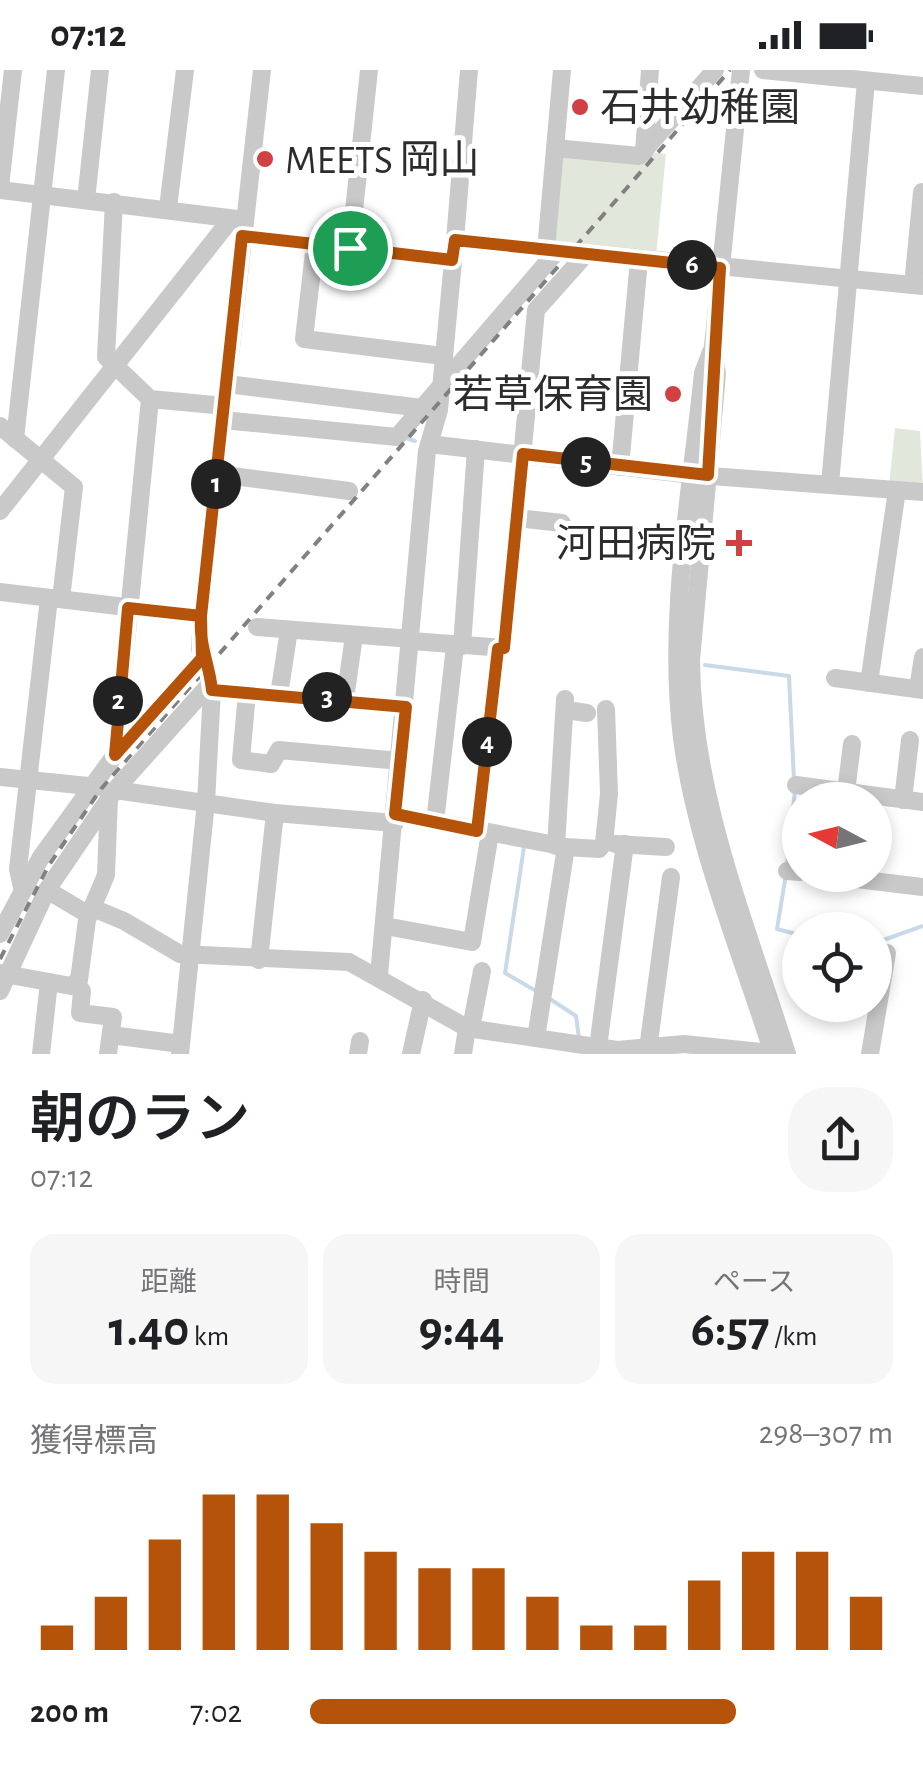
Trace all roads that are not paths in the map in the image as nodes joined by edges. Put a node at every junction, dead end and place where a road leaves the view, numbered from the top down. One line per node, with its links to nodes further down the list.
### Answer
1 (13, 70): 17 (street)
2 (56, 70): 19 (street)
3 (100, 70): 20 (street)
4 (185, 70): 22 (street)
5 (262, 70): 23 (street)
6 (370, 70): 26 (street)
7 (469, 70): 24 (street)
8 (562, 70): 15 (street)
9 (650, 70): 16 (street)
10 (714, 70): 16 (street)
11 (741, 70): 31 (street)
12 (763, 70): 13 (street)
13 (866, 80): 14 (street); 32 (street)
14 (923, 86)
15 (555, 148): 16 (street); 27 (street)
16 (644, 152)
17 (0, 188): 19 (street)
18 (922, 192): 33 (street)
19 (42, 195): 20 (street); 42 (street)
20 (86, 200): 21 (street)
21 (114, 202): 22 (street); 35 (street)
22 (168, 208): 23 (street)
23 (238, 224): 25 (street); 35 (street); 36 (street)
24 (455, 240): 27 (street); 29 (street)
25 (315, 244): 26 (street); 34 (street)
26 (350, 248): 29 (street)
27 (552, 251): 28 (street); 37 (street)
28 (586, 254): 30 (street); 45 (street)
29 (452, 260): 34 (street)
30 (639, 260): 31 (street); 47 (street)
31 (720, 268): 32 (street); 49 (street)
32 (849, 280): 33 (street); 50 (street)
33 (918, 286)
34 (444, 356): 37 (street)
35 (112, 367): 38 (street); 46 (street)
36 (227, 384): 39 (street); 40 (street)
37 (440, 386): 39 (street); 43 (street)
38 (150, 399): 40 (street); 59 (street)
39 (422, 408): 40 (street)
40 (224, 413): 48 (street)
41 (0, 426): 42 (street)
42 (15, 439): 46 (street)
43 (429, 444): 44 (street); 64 (street)
44 (476, 449): 45 (street); 65 (street)
45 (523, 454): 47 (street); 55 (street)
46 (41, 461): 54 (street); 58 (street)
47 (620, 467): 49 (street)
48 (218, 474): 52 (street); 60 (street)
49 (700, 475): 50 (street); 127 (street)
50 (830, 484): 51 (street)
51 (898, 490): 53 (street); 70 (street)
52 (349, 491)
53 (923, 492)
54 (0, 511)
55 (516, 518): 56 (street); 66 (street)
56 (562, 523)
57 (0, 592): 58 (street)
58 (55, 599): 59 (street); 82 (street)
59 (128, 608): 60 (street); 79 (street)
60 (201, 616): 68 (street)
61 (256, 627): 62 (street)
62 (289, 630): 63 (street); 74 (street)
63 (354, 636): 64 (street); 75 (street)
64 (412, 640): 65 (street); 76 (street)
65 (458, 646): 66 (street); 92 (street)
66 (498, 649): 93 (street)
67 (923, 657): 72 (street)
68 (202, 658): 71 (street); 79 (street)
69 (835, 678): 70 (street)
70 (869, 682): 72 (street)
71 (212, 687): 73 (street); 85 (street); 88 (street)
72 (920, 689)
73 (247, 693): 74 (street); 80 (street)
74 (279, 695): 75 (street)
75 (346, 698): 76 (street)
76 (406, 707): 80 (street)
77 (910, 740): 87 (street)
78 (852, 744): 83 (street)
79 (115, 755): 84 (street)
80 (400, 761): 91 (street)
81 (0, 777): 82 (street)
82 (28, 780): 84 (street); 100 (street)
83 (847, 782)
84 (92, 784): 85 (street); 100 (street)
85 (112, 792): 88 (street); 102 (street); 103 (street)
86 (892, 798): 87 (street)
87 (903, 800): 89 (street)
88 (206, 802): 90 (street); 106 (street)
89 (923, 802)
90 (274, 813): 91 (street); 107 (street)
91 (395, 819): 92 (street); 104 (street)
92 (435, 822): 93 (street)
93 (483, 832): 96 (street); 104 (street)
94 (604, 843): 95 (street); 96 (street); 96 (street)
95 (626, 844): 97 (street); 118 (street)
96 (561, 847): 116 (street)
97 (666, 847)
98 (671, 877): 120 (street)
99 (892, 883): 101 (street)
100 (22, 887): 105 (street)
101 (923, 887)
102 (47, 890): 103 (street); 110 (street)
103 (92, 912): 106 (street); 112 (street)
104 (385, 926): 109 (street)
105 (0, 934)
106 (190, 956): 107 (street); 119 (street)
107 (259, 960): 109 (street)
108 (482, 971): 115 (street)
109 (379, 975): 113 (street)
110 (2, 980): 111 (street)
111 (49, 982): 112 (street); 124 (street)
112 (76, 983): 117 (street)
113 (424, 1000): 115 (street); 125 (street)
114 (875, 1022): 128 (street)
115 (469, 1028): 116 (street); 126 (street)
116 (533, 1043): 118 (street)
117 (110, 1045): 119 (street)
118 (598, 1047): 122 (street)
119 (180, 1049)
120 (648, 1049): 121 (street); 122 (street)
121 (692, 1049): 123 (street)
122 (626, 1052)
123 (751, 1052): 127 (street)
124 (42, 1054)
125 (412, 1054)
126 (463, 1054)
127 (778, 1054)
128 (870, 1054)

